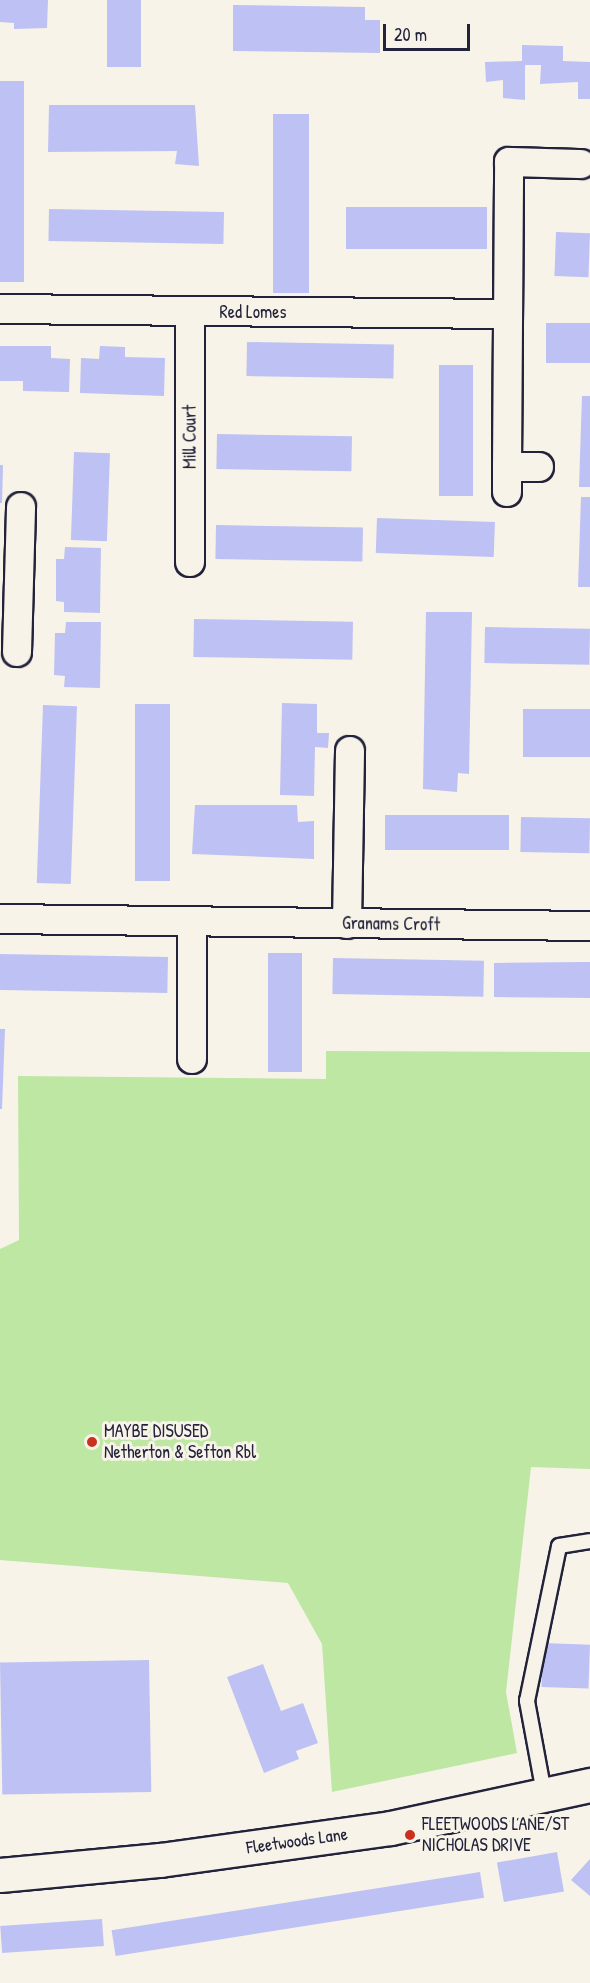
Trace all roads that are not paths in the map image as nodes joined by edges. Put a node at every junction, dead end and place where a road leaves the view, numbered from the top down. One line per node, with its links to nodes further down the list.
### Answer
1 (581, 164): 4 (street)
2 (0, 309): 3 (street, Red Lomes)
3 (190, 312): 4 (street, Red Lomes); 7 (street, Mill Court)
4 (506, 314): 5 (street)
5 (539, 467)
6 (21, 507): 8 (street)
7 (190, 562)
8 (10, 566): 9 (street)
9 (17, 652)
10 (350, 751): 13 (street)
11 (0, 919): 12 (street, Granams Croft)
12 (192, 923): 13 (street, Granams Croft); 15 (street)
13 (347, 924): 14 (street, Granams Croft)
14 (590, 926)
15 (192, 1059)
16 (590, 1541): 18 (lane)
17 (590, 1785): 18 (street, Fleetwoods Lane)
18 (544, 1793): 19 (street, Fleetwoods Lane)
19 (0, 1875)

